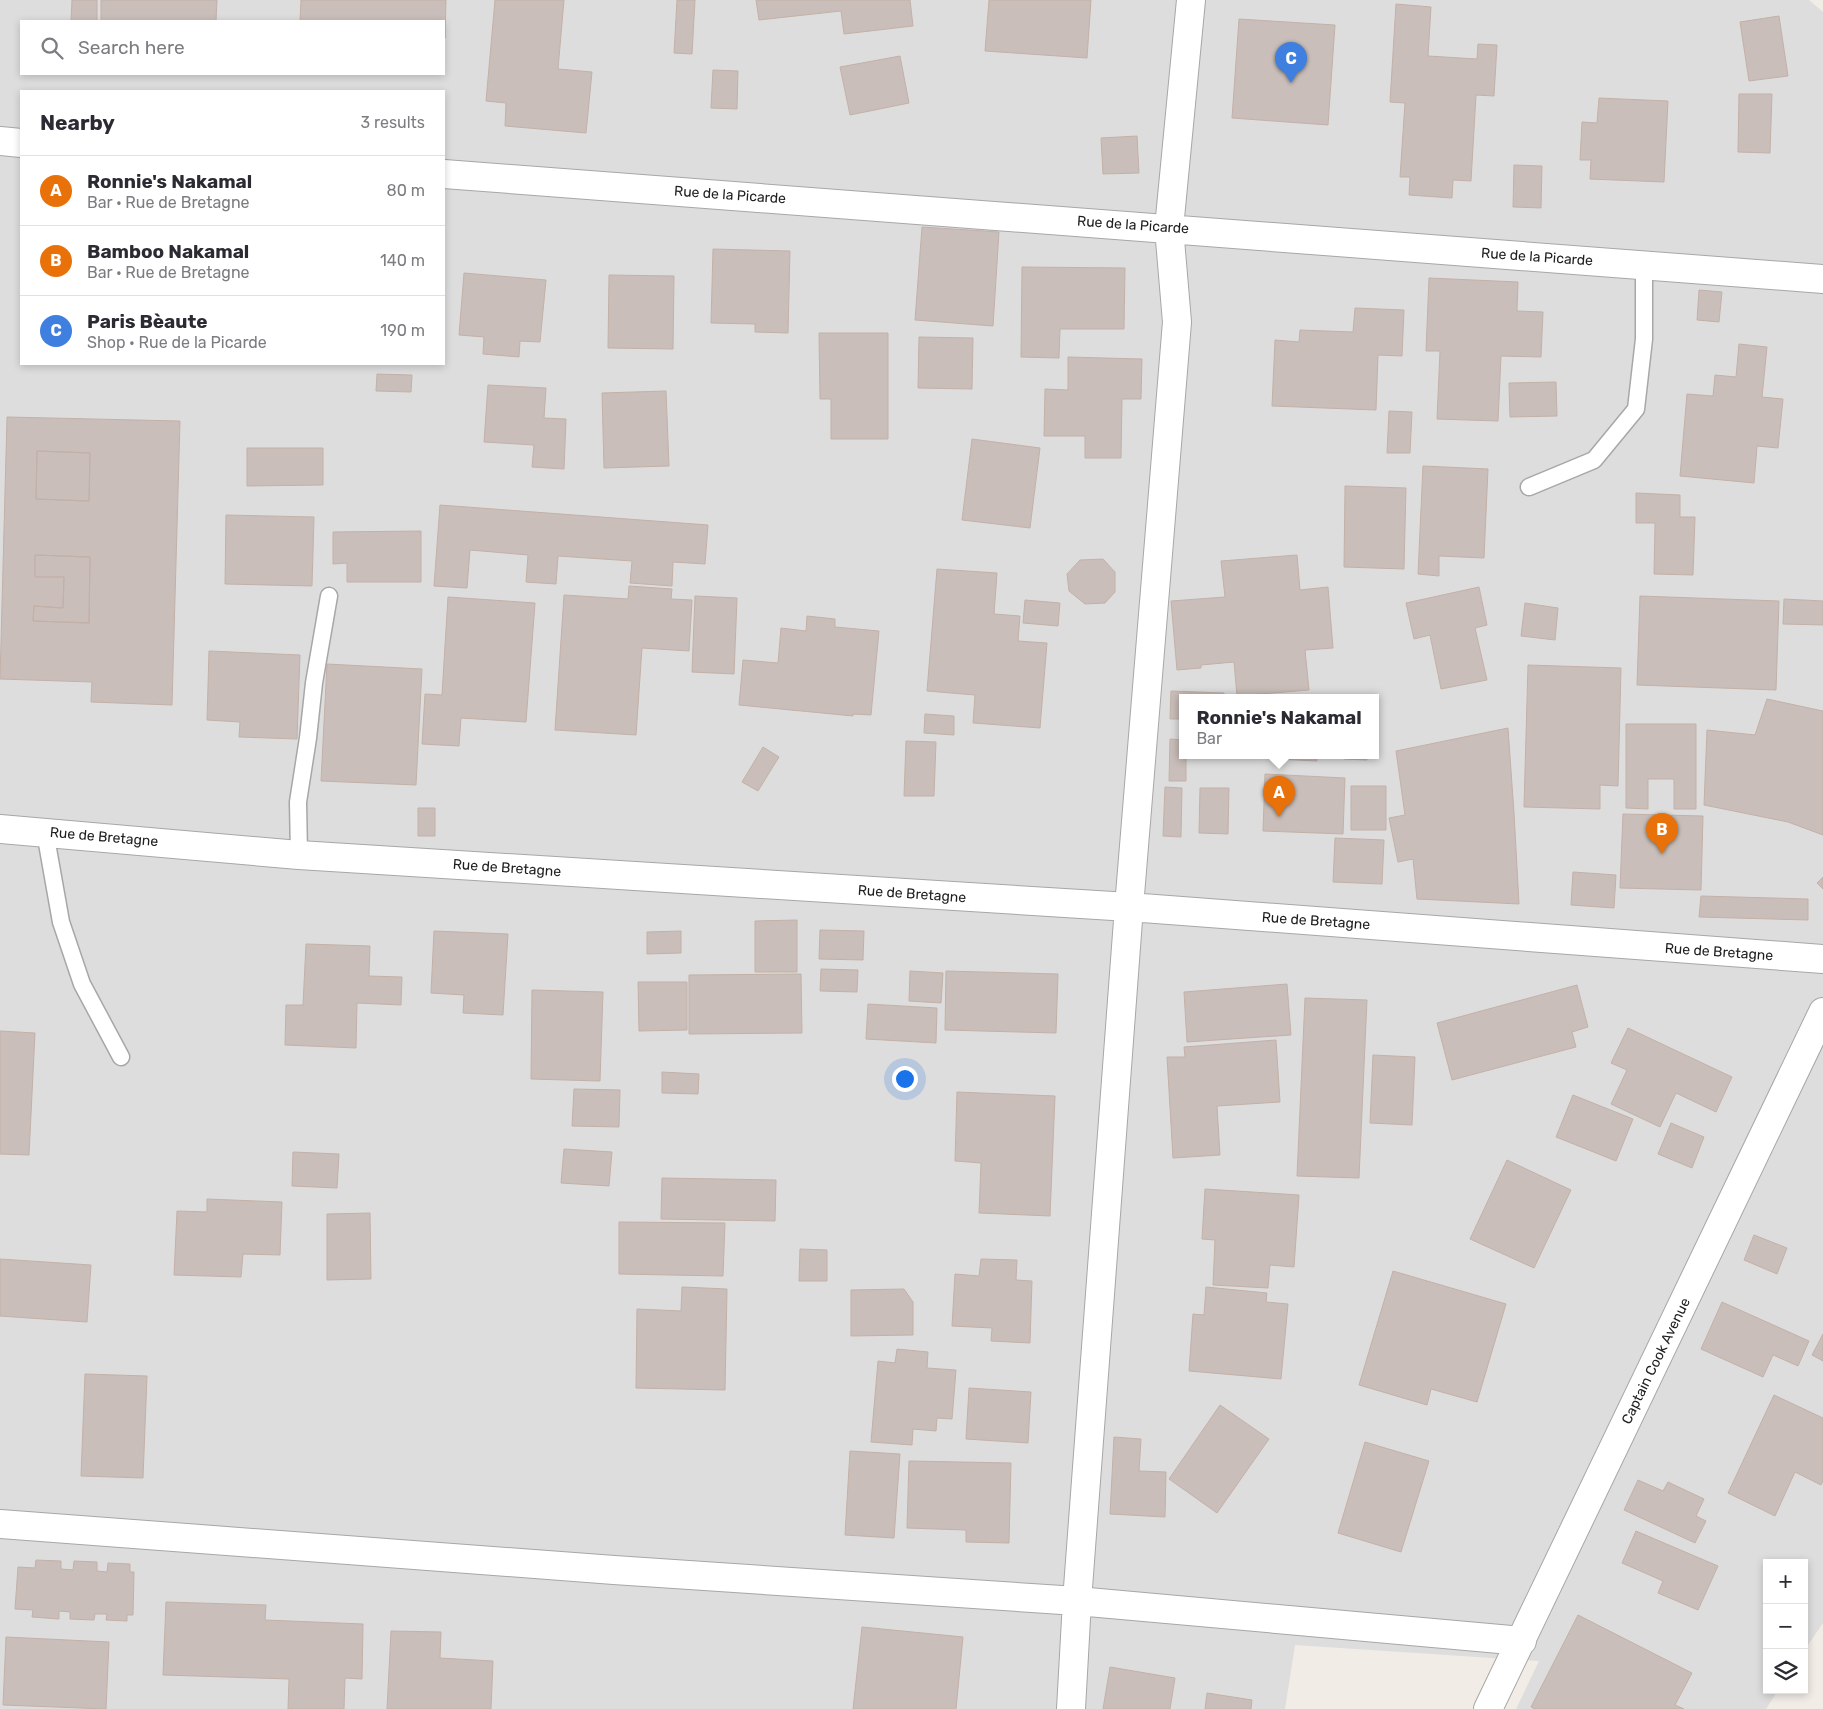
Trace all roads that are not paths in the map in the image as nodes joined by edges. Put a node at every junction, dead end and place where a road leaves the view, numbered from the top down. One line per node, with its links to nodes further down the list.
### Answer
1 (1191, 0): 5 (street)
2 (0, 141): 3 (street)
3 (20, 142)
4 (445, 174): 5 (street, Rue de la Picarde)
5 (1169, 228): 6 (street, Rue de la Picarde); 13 (street)
6 (1644, 265): 7 (street, Rue de la Picarde); 8 (lane)
7 (1823, 279)
8 (1529, 487)
9 (329, 596): 12 (lane)
10 (0, 829): 11 (street, Rue de Bretagne)
11 (45, 832): 12 (street, Rue de Bretagne); 16 (lane)
12 (299, 855): 13 (street, Rue de Bretagne)
13 (1128, 907): 14 (street, Rue de Bretagne); 18 (street)
14 (1823, 960)
15 (1823, 1012): 19 (street, Captain Cook Avenue)
16 (121, 1057)
17 (0, 1524): 18 (street)
18 (1078, 1601): 19 (street); 20 (street)
19 (1522, 1640): 21 (street, Captain Cook Avenue)
20 (1071, 1709)
21 (1488, 1709)

